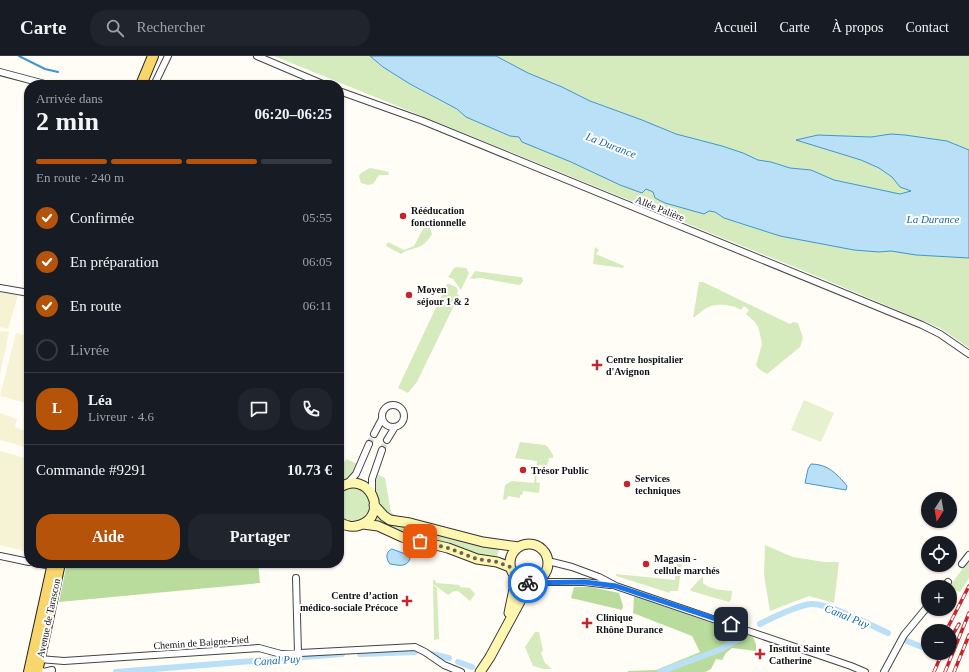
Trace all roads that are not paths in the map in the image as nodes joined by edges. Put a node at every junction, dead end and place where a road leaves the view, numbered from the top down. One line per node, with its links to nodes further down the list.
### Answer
1 (168, 56): 7 (street)
2 (257, 56): 8 (street)
3 (153, 57): 6 (main road)
4 (0, 72): 5 (street)
5 (30, 80)
6 (142, 80)
7 (156, 80)
8 (313, 80)
9 (344, 93): 12 (street, Allée Palière)
10 (0, 288): 11 (street)
11 (24, 292)
12 (969, 354)
13 (382, 419): 14 (street); 14 (street); 15 (street)
14 (395, 427): 16 (street)
15 (374, 434)
16 (387, 440)
17 (369, 444): 19 (street)
18 (382, 450): 21 (street)
19 (344, 485)
20 (344, 486): 21 (street)
21 (372, 494): 22 (street)
22 (374, 505): 24 (street); 25 (street)
23 (344, 524): 24 (street)
24 (363, 524): 31 (street)
25 (519, 547): 29 (street); 31 (street)
26 (969, 555): 30 (street)
27 (0, 556): 28 (street)
28 (24, 561)
29 (548, 561): 35 (street); 36 (street)
30 (962, 564)
31 (510, 567): 33 (street)
32 (54, 568): 41 (main road, Avenue de Tarascon)
33 (514, 576): 35 (street); 38 (street)
34 (296, 578): 39 (street)
35 (533, 582): 36 (street); 38 (street)
36 (616, 586): 45 (street)
37 (921, 614): 46 (street)
38 (504, 630): 44 (street)
39 (298, 654): 40 (street, Chemin de Baigne-Pied); 43 (street, Chemin de Baigne-Pied)
40 (56, 661): 41 (street, Chemin de Baigne-Pied); 42 (street)
41 (34, 666): 42 (street)
42 (51, 671)
43 (458, 671)
44 (480, 672)
45 (865, 672)
46 (884, 672)

